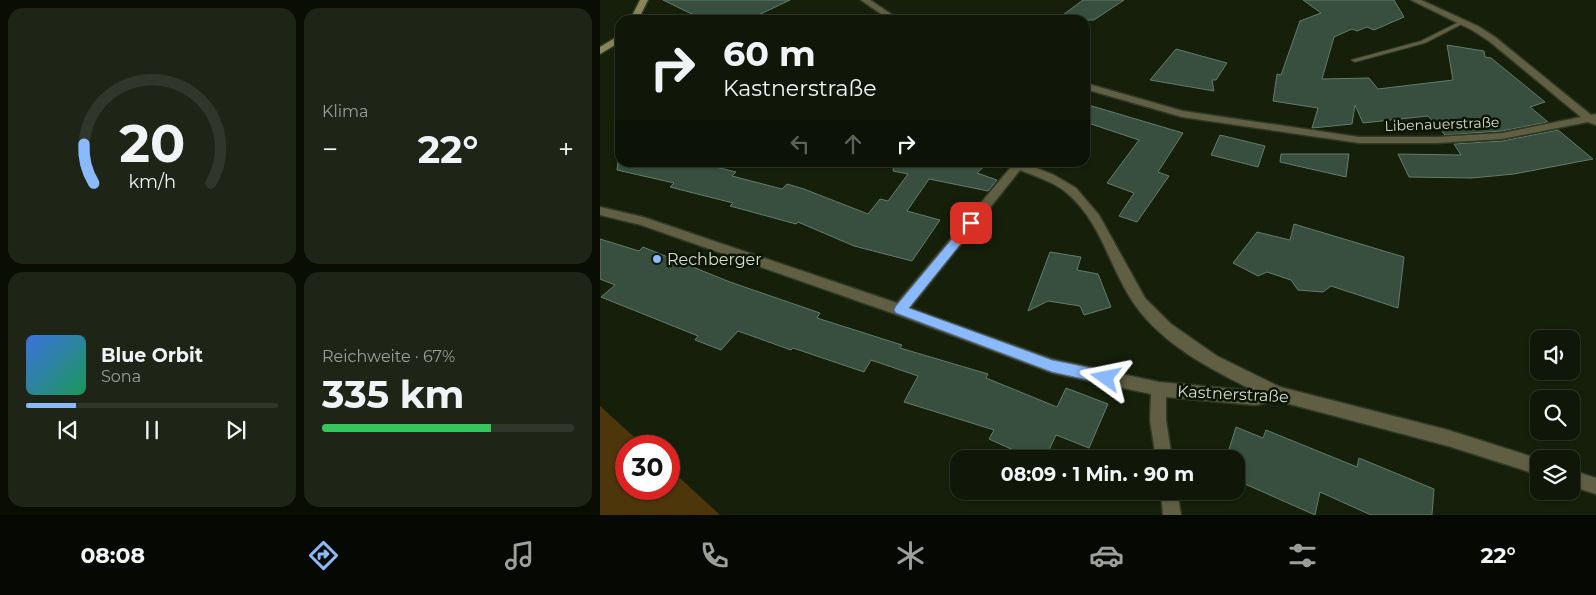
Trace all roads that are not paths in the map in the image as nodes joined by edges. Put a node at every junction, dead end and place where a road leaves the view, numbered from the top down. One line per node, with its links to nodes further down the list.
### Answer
1 (644, 0): 4 (street)
2 (865, 0): 5 (street)
3 (1414, 0): 6 (street, Libenauerstraße)
4 (636, 15)
5 (888, 15)
6 (1463, 22): 9 (lane); 11 (street, Libenauerstraße)
7 (615, 41): 8 (street)
8 (600, 51)
9 (1355, 60)
10 (1090, 87): 11 (street, Libenauerstraße)
11 (1594, 120)
12 (1012, 167): 15 (street)
13 (1021, 167): 17 (street)
14 (600, 211): 15 (street, Kastnerstraße)
15 (900, 310): 16 (street, Kastnerstraße)
16 (1159, 389): 17 (street, Kastnerstraße); 18 (street)
17 (1278, 394): 19 (street, Kastnerstraße)
18 (1163, 450)
19 (1530, 464)
20 (1580, 481): 21 (street)
21 (1596, 486)
22 (1170, 500): 23 (street)
23 (1172, 515)

